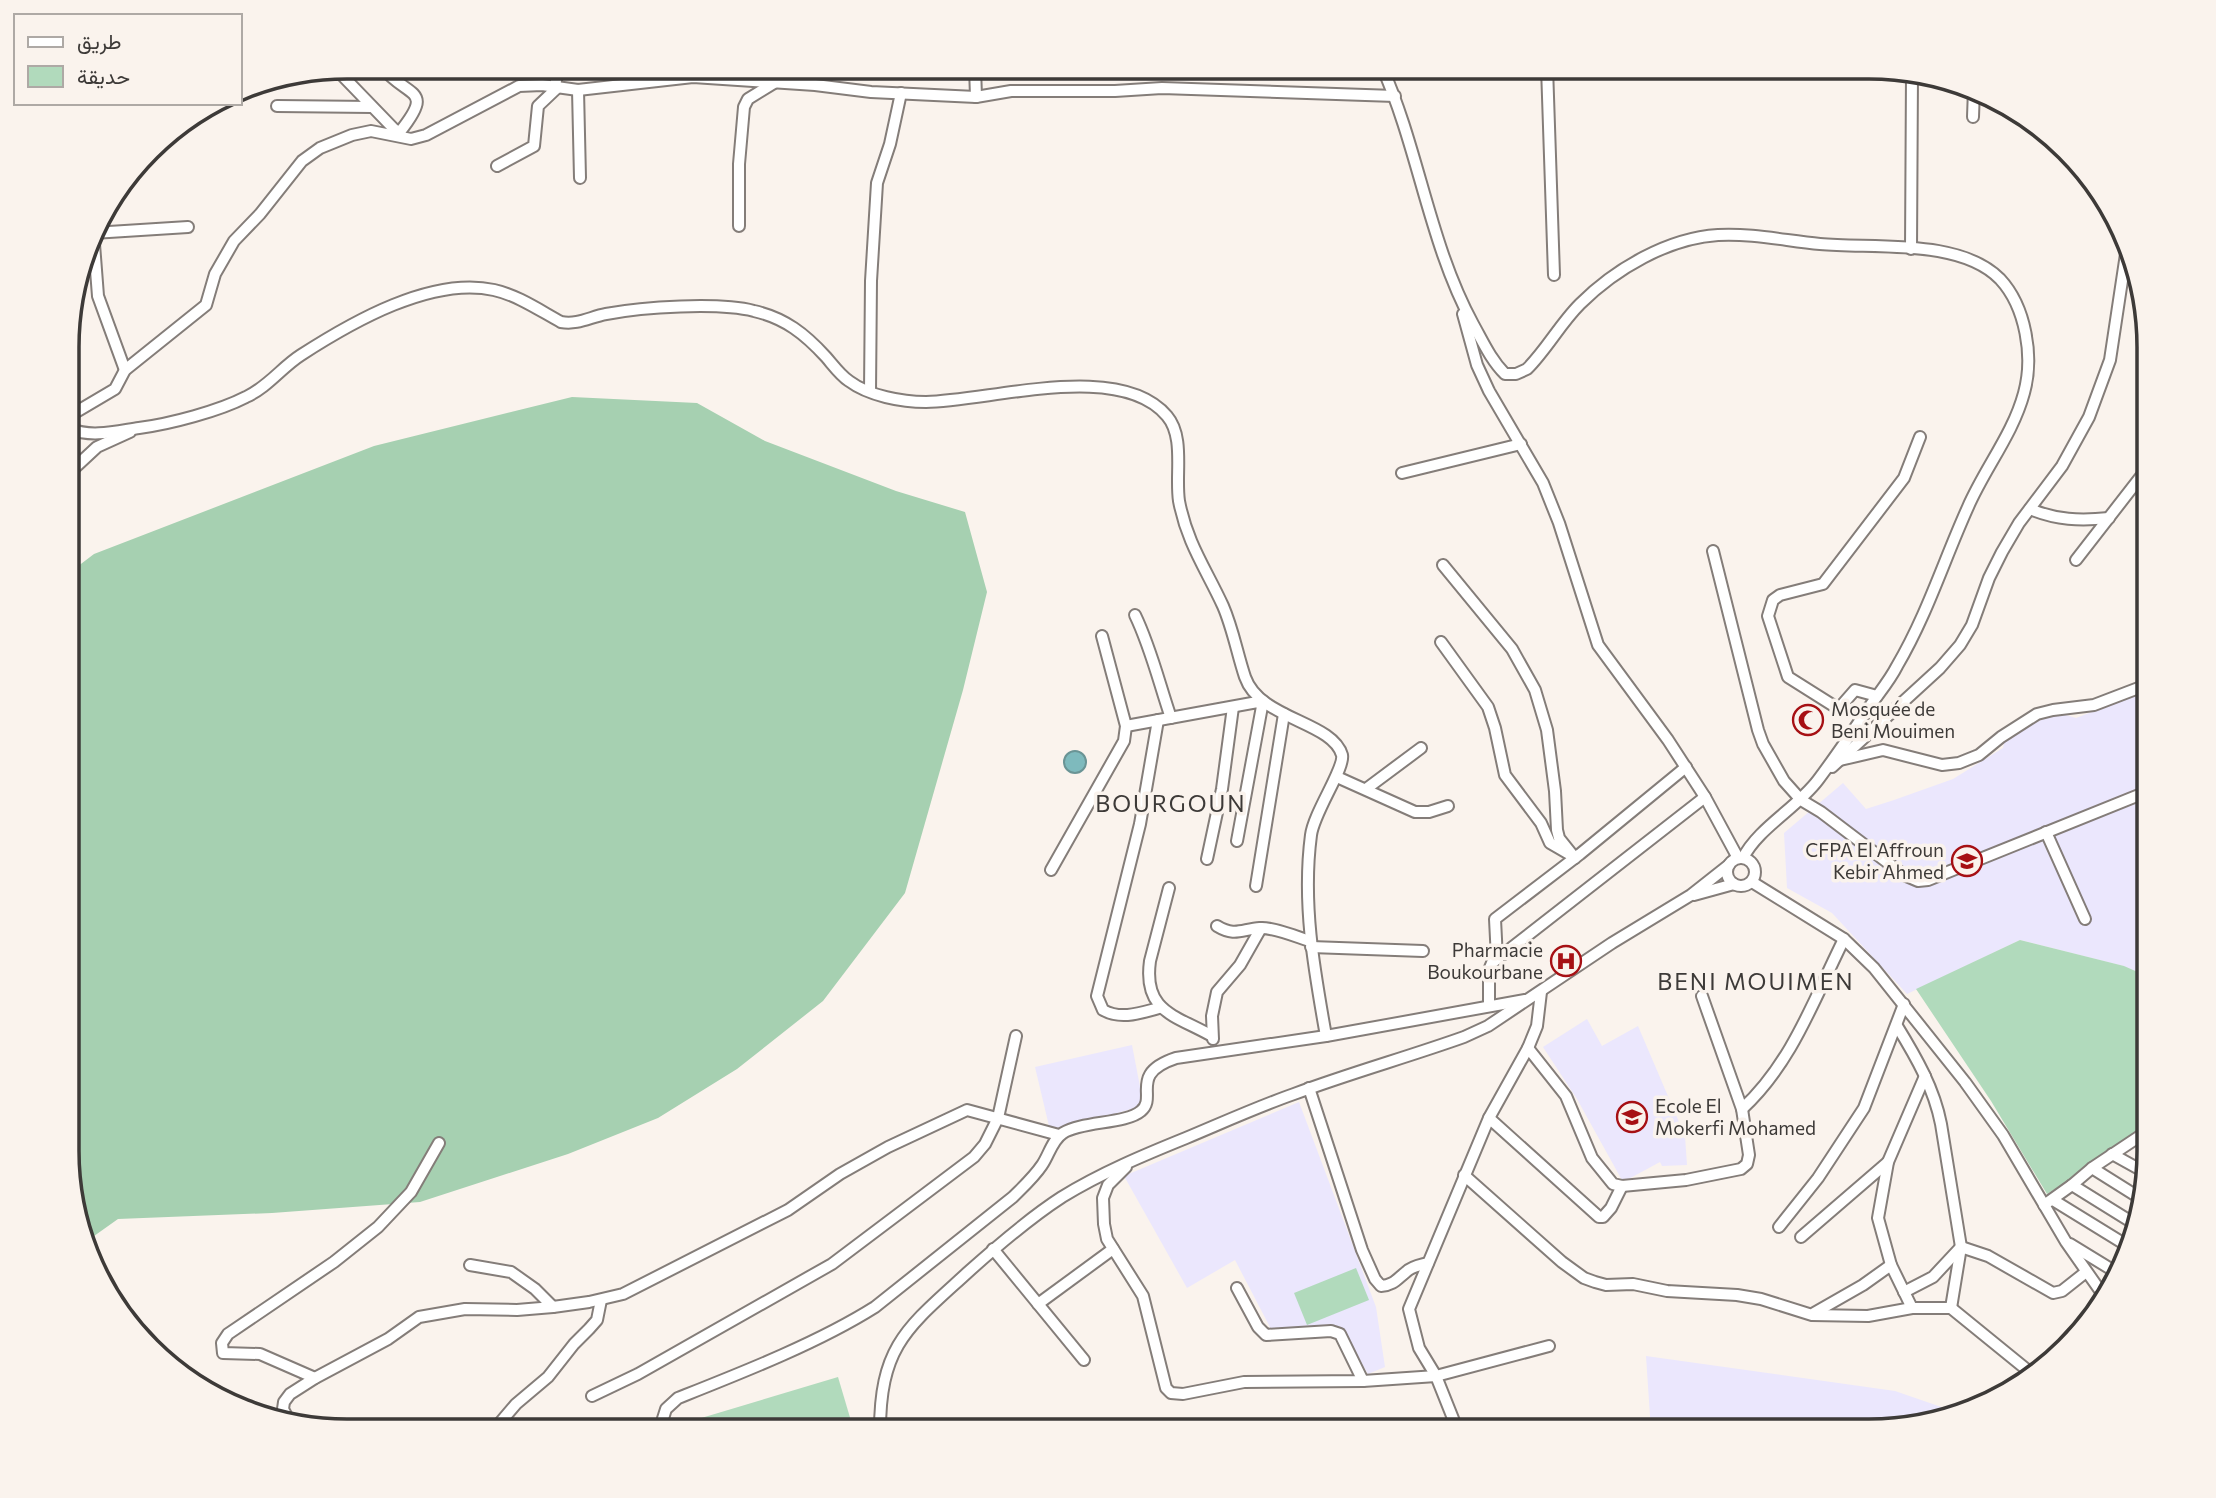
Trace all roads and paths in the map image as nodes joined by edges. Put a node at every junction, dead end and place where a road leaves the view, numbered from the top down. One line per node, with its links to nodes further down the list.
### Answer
1 (345, 79): 18 (street)
2 (398, 79): 20 (street)
3 (557, 79): 11 (street)
4 (675, 79): 12 (street)
5 (726, 79): 9 (street)
6 (975, 79): 15 (street)
7 (1388, 79): 14 (street)
8 (1546, 79): 30 (street)
9 (776, 82): 13 (street); 24 (street)
10 (1912, 82): 27 (street)
11 (556, 87): 12 (street); 21 (street); 22 (street)
12 (578, 90): 23 (street)
13 (901, 93): 15 (street); 33 (street)
14 (1395, 96): 15 (street); 31 (street)
15 (976, 97)
16 (1974, 100): 19 (street)
17 (277, 106): 18 (street)
18 (372, 107): 20 (street)
19 (1973, 117)
20 (399, 132): 21 (street)
21 (411, 139): 32 (street)
22 (497, 166)
23 (580, 178)
24 (739, 226)
25 (188, 227): 26 (street)
26 (105, 231)
27 (1911, 249): 31 (street); 53 (street)
28 (95, 257): 32 (street)
29 (2124, 265): 44 (street)
30 (1554, 275)
31 (1459, 298): 40 (street)
32 (125, 370): 35 (street)
33 (870, 391): 37 (street); 54 (street)
34 (79, 405): 35 (street)
35 (88, 405): 36 (street)
36 (79, 410)
37 (137, 428): 38 (street); 41 (street)
38 (79, 432)
39 (1920, 437): 53 (street)
40 (1521, 444): 42 (street); 62 (street)
41 (79, 464)
42 (1402, 473)
43 (2137, 482): 45 (street)
44 (2030, 509): 45 (street); 61 (street)
45 (2109, 518): 47 (street)
46 (1713, 551): 68 (street)
47 (2076, 560)
48 (1443, 565): 72 (street)
49 (1135, 615): 57 (street)
50 (1102, 636): 59 (street)
51 (1441, 642): 72 (street)
52 (2137, 689): 61 (street)
53 (1877, 695): 64 (street)
54 (1263, 701): 55 (street); 56 (street); 71 (street)
55 (1233, 706): 57 (street); 73 (street)
56 (1284, 714): 63 (street); 78 (street)
57 (1171, 718): 58 (street)
58 (1158, 720): 59 (street); 93 (street)
59 (1126, 726): 75 (street)
60 (1421, 748): 65 (street)
61 (1840, 760): 64 (street)
62 (1686, 767): 67 (street); 72 (street)
63 (1337, 777): 65 (street); 85 (street)
64 (1817, 781): 68 (street)
65 (1366, 789): 69 (street)
66 (2137, 795): 70 (street)
67 (1705, 797): 74 (street); 87 (street)
68 (1801, 800): 70 (street); 74 (street)
69 (1448, 806)
70 (2046, 832): 81 (street)
71 (1237, 841)
72 (1575, 858): 87 (street)
73 (1207, 859)
74 (1741, 861): 76 (street); 77 (street); 80 (street)
75 (1051, 870)
76 (1752, 881): 77 (street); 84 (street)
77 (1734, 884): 80 (street)
78 (1256, 886)
79 (1169, 888): 93 (street)
80 (1691, 895): 88 (street)
81 (2085, 919)
82 (1217, 926): 83 (street)
83 (1261, 928): 85 (street); 95 (street)
84 (1844, 939): 91 (street); 102 (street)
85 (1310, 944): 86 (street); 97 (street)
86 (1423, 951)
87 (1497, 959): 92 (street)
88 (1541, 992): 90 (street); 98 (street)
89 (1702, 996): 102 (street)
90 (1530, 999): 92 (street); 101 (street)
91 (1904, 1004): 94 (street); 117 (street)
92 (1489, 1006): 97 (street)
93 (1159, 1008): 95 (street)
94 (1897, 1026): 100 (street); 119 (street)
95 (1212, 1035): 99 (street)
96 (1016, 1036): 103 (street)
97 (1326, 1036): 99 (street)
98 (1528, 1048): 104 (street); 115 (street)
99 (1214, 1052): 105 (street)
100 (1925, 1076): 110 (street); 123 (street)
101 (1310, 1088): 109 (street); 126 (street)
102 (1742, 1109): 115 (street)
103 (998, 1118): 105 (street); 134 (street); 146 (street)
104 (1489, 1118): 113 (street); 115 (street)
105 (1059, 1135): 149 (street)
106 (2137, 1138): 108 (street)
107 (439, 1143): 144 (street)
108 (2112, 1154): 111 (street); 112 (street)
109 (1133, 1160): 124 (street); 125 (street)
110 (1888, 1162): 120 (street); 128 (street)
111 (2092, 1168): 114 (street); 116 (street)
112 (2137, 1168)
113 (1464, 1175): 126 (street); 139 (street)
114 (2072, 1185): 117 (street); 118 (street)
115 (1622, 1186)
116 (2134, 1194)
117 (2048, 1202): 121 (street); 122 (street)
118 (2128, 1220)
119 (1779, 1227)
120 (1801, 1237)
121 (2066, 1242): 129 (street); 130 (street)
122 (2121, 1242)
123 (1961, 1247): 130 (street); 133 (street); 138 (street)
124 (993, 1249): 135 (street); 150 (street)
125 (1113, 1249): 135 (street); 145 (street)
126 (1428, 1263): 143 (street)
127 (470, 1265): 136 (street)
128 (1891, 1265): 133 (street); 139 (street)
129 (2110, 1269)
130 (2086, 1272): 132 (street)
131 (1237, 1288): 145 (street)
132 (2099, 1289)
133 (1905, 1292): 137 (street)
134 (601, 1300): 136 (street); 148 (street)
135 (1038, 1304): 141 (street)
136 (554, 1307): 144 (street)
137 (1913, 1308): 138 (street); 139 (street)
138 (1951, 1308): 142 (street)
139 (1812, 1315)
140 (1549, 1346): 143 (street)
141 (1084, 1360)
142 (2026, 1369)
143 (1436, 1376): 145 (street); 151 (street)
144 (316, 1378): 147 (street)
145 (1363, 1381)
146 (592, 1396)
147 (284, 1412)
148 (504, 1419)
149 (663, 1419)
150 (880, 1419)
151 (1454, 1419)

